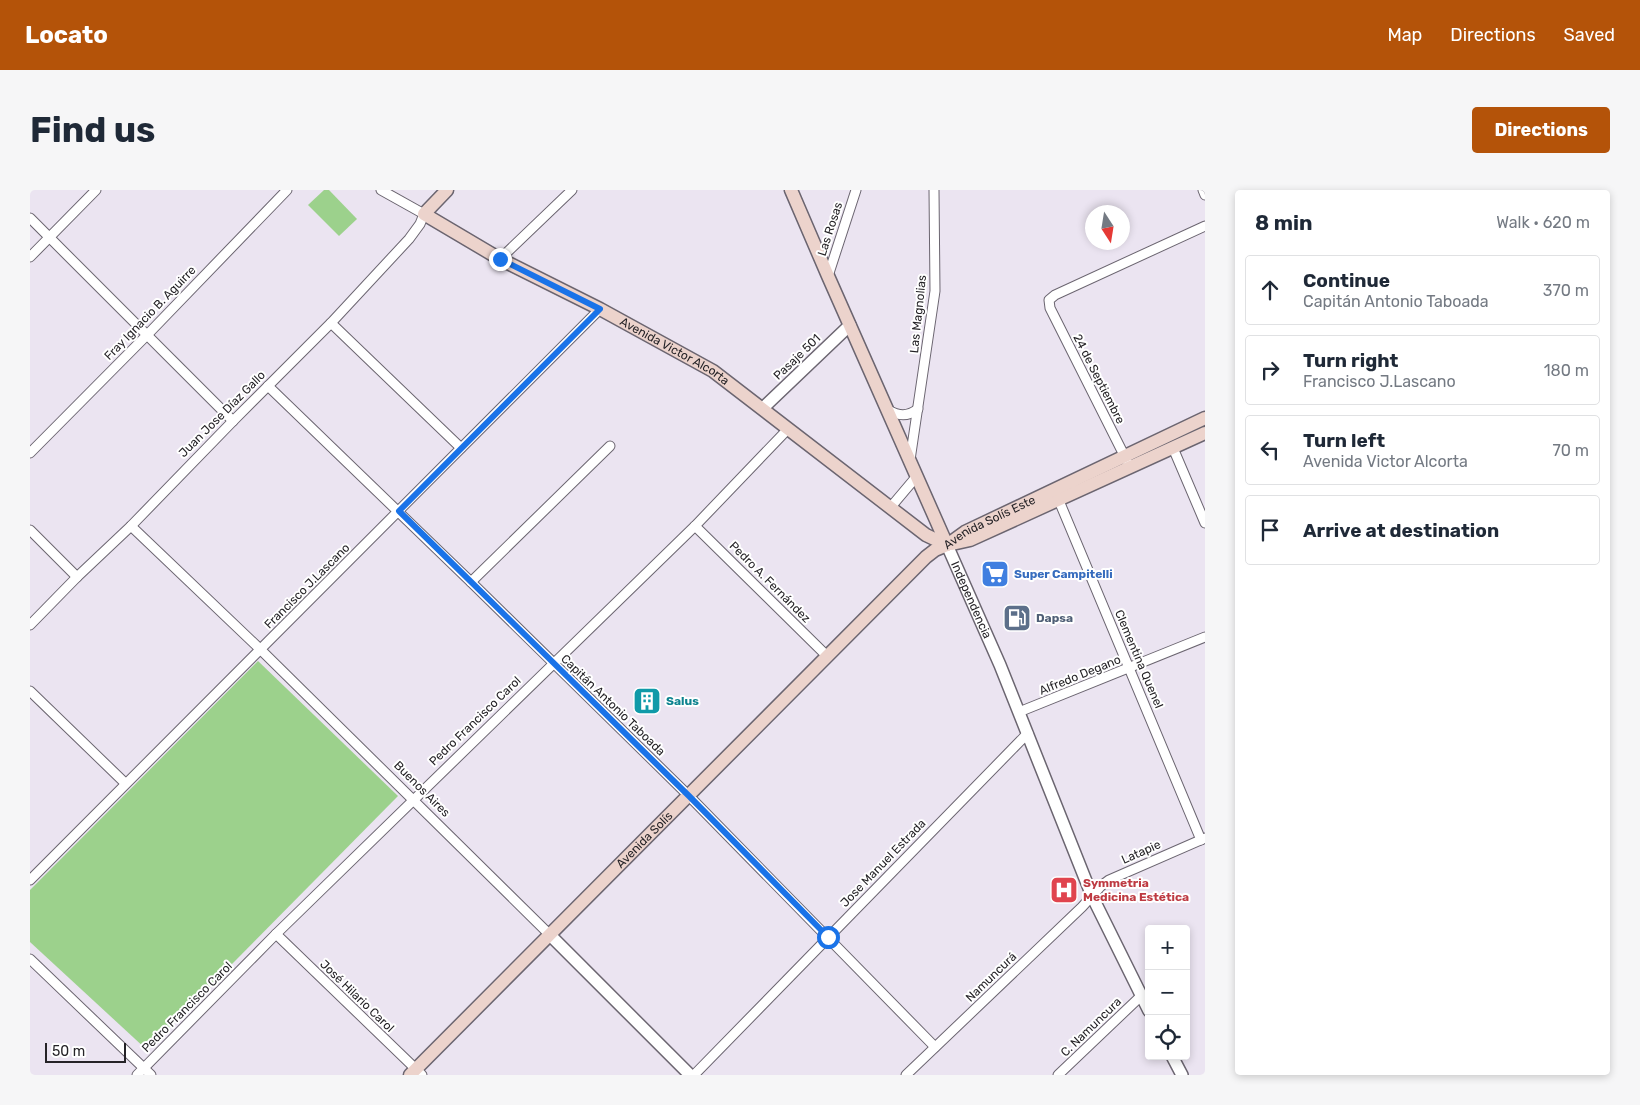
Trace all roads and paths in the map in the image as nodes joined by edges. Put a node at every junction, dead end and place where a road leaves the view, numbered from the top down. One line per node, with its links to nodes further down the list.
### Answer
1 (96, 190): 14 (street)
2 (287, 190): 21 (street, Fray Ignacio B. Aguirre)
3 (381, 190): 11 (street, Avenida Victor Alcorta)
4 (447, 190): 11 (main road)
5 (572, 190): 16 (street)
6 (791, 190): 17 (main road, Independencia)
7 (856, 190): 17 (street, Las Rosas)
8 (934, 190): 24 (street, Las Magnolias)
9 (1203, 190): 10 (street)
10 (1205, 195)
11 (424, 214): 16 (main road, Avenida Victor Alcorta); 19 (street, Juan Jose Díaz Gallo)
12 (30, 218): 14 (street)
13 (1205, 226): 34 (street, 24 de Septiembre)
14 (50, 237): 15 (street); 21 (street)
15 (30, 256)
16 (500, 259): 18 (main road, Avenida Victor Alcorta)
17 (828, 276): 20 (main road, Independencia)
18 (600, 309): 23 (main road, Avenida Victor Alcorta); 31 (street, Francisco J.Lascano)
19 (331, 323): 22 (street, Juan Jose Díaz Gallo); 31 (street)
20 (850, 325): 23 (street, Pasaje 501); 25 (main road, Independencia)
21 (148, 334): 27 (street); 33 (street, Fray Ignacio B. Aguirre)
22 (268, 386): 27 (street, Juan Jose Díaz Gallo); 40 (street, Capitán Antonio Taboada)
23 (763, 408): 28 (main road, Avenida Victor Alcorta)
24 (918, 409): 25 (street); 35 (street, Las Magnolias)
25 (888, 410): 35 (main road, Independencia)
26 (1205, 418): 34 (main road, Avenida Solís Este)
27 (233, 421): 42 (street, Juan Jose Díaz Gallo)
28 (788, 429): 39 (main road, Avenida Victor Alcorta); 43 (street, Pedro Francisco Carol)
29 (1205, 433): 32 (main road, Avenida Solís Este)
30 (610, 446): 47 (street)
31 (461, 448): 40 (street, Francisco J.Lascano)
32 (1173, 448): 36 (main road, Avenida Solís Este); 41 (street)
33 (30, 453)
34 (1124, 456): 36 (street, 24 de Septiembre); 38 (main road, Avenida Solís Este)
35 (910, 460): 37 (main road, Independencia)
36 (1130, 468): 38 (main road, Avenida Solís Este)
37 (917, 476): 39 (street); 45 (main road, Independencia)
38 (1056, 495): 45 (main road, Avenida Solís Este); 53 (street, Clementina Quenel)
39 (890, 508): 45 (main road, Avenida Victor Alcorta)
40 (399, 511): 47 (street, Capitán Antonio Taboada); 50 (street, Francisco J.Lascano)
41 (1205, 523)
42 (131, 526): 46 (street, Juan Jose Díaz Gallo); 50 (street, Buenos Aires)
43 (695, 526): 51 (street, Pedro A. Fernández); 52 (street, Pedro Francisco Carol)
44 (30, 530): 46 (street)
45 (947, 545): 51 (main road, Avenida Solís); 55 (street, Independencia)
46 (77, 577): 48 (street, Juan Jose Díaz Gallo)
47 (472, 582): 52 (street, Capitán Antonio Taboada)
48 (30, 625)
49 (1205, 637): 53 (street, Alfredo Degano)
50 (261, 650): 57 (street, Francisco J.Lascano); 59 (street, Buenos Aires)
51 (827, 656): 58 (main road, Avenida Solís)
52 (553, 663): 58 (street, Capitán Antonio Taboada); 59 (street, Pedro Francisco Carol)
53 (1130, 668): 55 (street, Alfredo Degano); 60 (street, Clementina Quenel)
54 (30, 691): 57 (street)
55 (1019, 712): 56 (street, Independencia)
56 (1028, 733): 62 (street, Independencia); 65 (street, Jose Manuel Estrada)
57 (125, 783): 61 (street, Francisco J.Lascano)
58 (689, 796): 64 (main road, Avenida Solís); 65 (street, Capitán Antonio Taboada)
59 (413, 799): 63 (street, Pedro Francisco Carol); 64 (street, Buenos Aires)
60 (1203, 839): 62 (street, Latapie)
61 (30, 880)
62 (1092, 896): 67 (street, Independencia); 69 (street, Namuncurá)
63 (276, 934): 71 (street, Pedro Francisco Carol); 72 (street, José Hilario Carol)
64 (550, 935): 72 (main road, Avenida Solís); 75 (street, Buenos Aires)
65 (828, 937): 69 (street, Capitán Antonio Taboada); 76 (street, Jose Manuel Estrada)
66 (30, 960): 71 (street)
67 (1141, 996): 68 (street, Independencia); 78 (street, C. Namuncura)
68 (1145, 1004)
69 (935, 1047): 77 (street, Namuncurá)
70 (1174, 1060): 79 (street)
71 (144, 1068): 73 (street, Pedro Francisco Carol); 74 (street)
72 (416, 1073)
73 (137, 1075)
74 (151, 1075)
75 (690, 1075)
76 (694, 1075)
77 (906, 1075)
78 (1058, 1075)
79 (1182, 1075)

